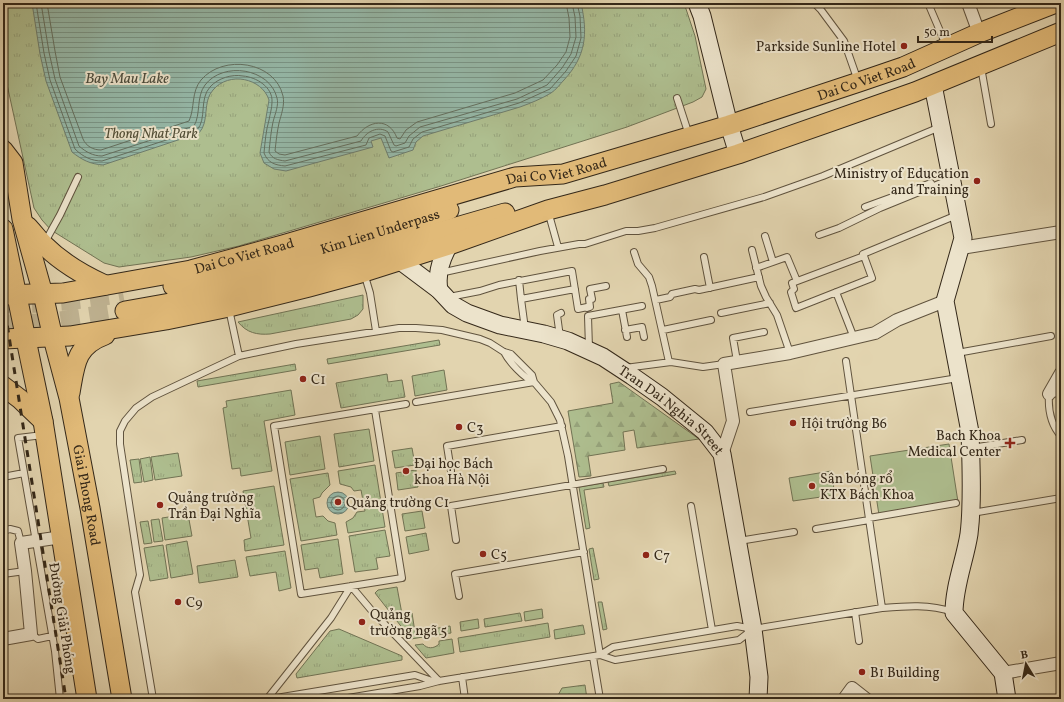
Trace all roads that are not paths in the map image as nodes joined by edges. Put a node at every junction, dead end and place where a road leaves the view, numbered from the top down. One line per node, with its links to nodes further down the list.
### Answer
1 (697, 3): 15 (street)
2 (814, 3): 11 (lane)
3 (928, 3): 9 (lane)
4 (968, 3): 8 (street)
5 (1057, 3): 6 (main road); 8 (main road, Dai Co Viet Road)
6 (1061, 13)
7 (1061, 32): 10 (main road, Dai Co Viet Road)
8 (979, 33): 9 (main road, Dai Co Viet Road)
9 (946, 46): 11 (main road, Dai Co Viet Road)
10 (981, 65): 12 (main road, Dai Co Viet Road); 14 (lane)
11 (858, 82): 15 (main road, Dai Co Viet Road)
12 (933, 85): 16 (street); 19 (main road, Dai Co Viet Road)
13 (678, 98): 17 (lane)
14 (991, 124)
15 (729, 125): 17 (main road, Dai Co Viet Road); 19 (street)
16 (942, 126): 22 (street); 33 (lane)
17 (690, 136): 20 (main road, Dai Co Viet Road)
18 (3, 150): 26 (main road, Giai Phong Road)
19 (738, 154): 24 (main road, Dai Co Viet Road)
20 (563, 174): 47 (main road, Dai Co Viet Road); 63 (main road, Kim Lien Underpass)
21 (78, 177): 31 (lane)
22 (952, 177): 23 (lane); 25 (street); 29 (lane)
23 (865, 207)
24 (548, 210): 32 (main road, Dai Co Viet Road); 33 (lane); 63 (main road, Kim Lien Underpass)
25 (958, 214): 34 (street); 37 (lane)
26 (22, 219): 31 (main road); 52 (main road, Giai Phong Road)
27 (3, 229): 54 (main road)
28 (1061, 232): 34 (street)
29 (819, 235)
30 (766, 236): 40 (lane)
31 (43, 245): 47 (main road)
32 (449, 245): 39 (main road, Dai Co Viet Road); 43 (street)
33 (558, 247): 43 (lane)
34 (961, 248): 57 (street)
35 (752, 250): 41 (lane)
36 (634, 252): 56 (lane)
37 (864, 256): 46 (lane); 51 (lane)
38 (704, 257): 49 (lane)
39 (399, 260): 42 (main road, Dai Co Viet Road); 53 (street, Tran Dai Nghia Street)
40 (773, 262): 41 (lane); 46 (lane)
41 (756, 268): 44 (lane)
42 (364, 272): 60 (main road, Dai Co Viet Road); 71 (lane)
43 (439, 273): 53 (street)
44 (759, 277): 49 (lane); 58 (lane)
45 (519, 280): 50 (lane); 53 (lane); 55 (lane)
46 (797, 281): 51 (lane)
47 (105, 285): 52 (main road, Dai Co Viet Road)
48 (606, 286): 61 (lane)
49 (710, 288): 56 (lane)
50 (575, 289): 55 (lane); 61 (lane)
51 (836, 292): 77 (lane)
52 (43, 294): 54 (main road, Dai Co Viet Road); 76 (main road, Giai Phong Road)
53 (442, 294): 68 (street, Tran Dai Nghia Street)
54 (9, 295): 79 (main road)
55 (521, 298): 68 (lane)
56 (656, 300): 70 (lane)
57 (945, 301): 77 (street); 83 (street)
58 (770, 303): 65 (lane); 82 (lane)
59 (642, 306): 62 (lane)
60 (229, 307): 63 (main road, Dai Co Viet Road); 84 (lane)
61 (587, 307): 66 (lane)
62 (622, 310): 66 (lane); 69 (lane)
63 (124, 311): 76 (main road, Dai Co Viet Road); 97 (main road)
64 (561, 313): 80 (lane)
65 (721, 313)
66 (588, 316): 81 (lane)
67 (711, 320): 70 (lane)
68 (526, 330): 80 (street, Tran Dai Nghia Street)
69 (625, 330): 74 (lane); 75 (lane)
70 (663, 330): 86 (lane)
71 (376, 331): 84 (lane); 92 (lane)
72 (764, 332): 85 (lane)
73 (1051, 336): 83 (lane)
74 (627, 337)
75 (644, 337)
76 (53, 338): 79 (main road, Dai Co Viet Road); 97 (main road, Giai Phong Road)
77 (854, 338): 82 (street)
78 (3, 339): 79 (main road, Dai Co Viet Road)
79 (25, 339): 103 (main road)
80 (561, 339): 81 (street, Tran Dai Nghia Street)
81 (589, 350): 89 (street, Tran Dai Nghia Street)
82 (790, 353): 85 (street)
83 (955, 353): 91 (street)
84 (239, 356): 150 (lane)
85 (737, 361): 88 (street)
86 (669, 362): 88 (lane); 89 (lane)
87 (846, 362): 96 (lane)
88 (724, 364): 107 (street)
89 (621, 369): 107 (street, Tran Dai Nghia Street)
90 (1061, 373): 95 (street)
91 (960, 377): 96 (lane); 106 (street)
92 (534, 382): 98 (lane); 102 (lane)
93 (3, 386): 103 (main road)
94 (1061, 393): 95 (lane)
95 (1049, 394): 104 (lane)
96 (851, 395): 101 (lane); 117 (lane)
97 (69, 398): 149 (main road, Giai Phong Road)
98 (416, 402)
99 (406, 404): 100 (lane)
100 (375, 410): 129 (lane); 129 (lane)
101 (750, 412)
102 (562, 426): 109 (lane); 112 (lane)
103 (44, 428): 110 (lane, Đường Giải Phóng); 121 (main road)
104 (1061, 436)
105 (1022, 440): 106 (lane)
106 (970, 448): 116 (street)
107 (722, 454): 123 (street, Tran Dai Nghia Street)
108 (663, 469): 112 (lane)
109 (451, 471)
110 (24, 473): 111 (lane); 124 (lane, Đường Giải Phóng)
111 (3, 477)
112 (573, 485): 122 (lane); 126 (lane)
113 (1061, 498): 116 (lane)
114 (956, 504): 117 (lane)
115 (690, 506): 135 (lane)
116 (970, 513): 133 (street)
117 (869, 519): 118 (lane); 131 (lane)
118 (816, 529)
119 (3, 531): 125 (lane)
120 (794, 532): 123 (lane)
121 (62, 537): 124 (street); 148 (main road)
122 (456, 540)
123 (738, 541): 134 (street, Tran Dai Nghia Street)
124 (35, 542): 125 (street); 137 (lane, Đường Giải Phóng)
125 (21, 543): 127 (street)
126 (584, 552): 130 (lane); 140 (lane)
127 (25, 571): 128 (lane); 136 (street)
128 (3, 574)
129 (351, 586): 145 (lane); 151 (lane)
130 (459, 596)
131 (882, 608): 132 (lane); 133 (lane)
132 (854, 612): 134 (lane); 139 (lane)
133 (954, 613): 143 (street)
134 (753, 629): 135 (lane); 140 (lane); 156 (street, Tran Dai Nghia Street)
135 (712, 630): 140 (lane)
136 (31, 634): 137 (lane); 138 (street)
137 (52, 636): 147 (lane, Đường Giải Phóng)
138 (3, 638)
139 (859, 641)
140 (600, 655): 141 (lane)
141 (593, 656): 144 (lane); 155 (lane)
142 (1061, 663): 143 (street)
143 (1003, 673): 159 (street)
144 (462, 678): 145 (lane); 154 (lane)
145 (437, 682): 146 (lane); 152 (lane)
146 (357, 698): 153 (lane)
147 (60, 699)
148 (87, 699)
149 (122, 699)
150 (153, 699)
151 (267, 699)
152 (270, 699)
153 (342, 699)
154 (465, 699)
155 (600, 699)
156 (758, 699)
157 (844, 699): 158 (street)
158 (866, 699)
159 (1007, 699)

